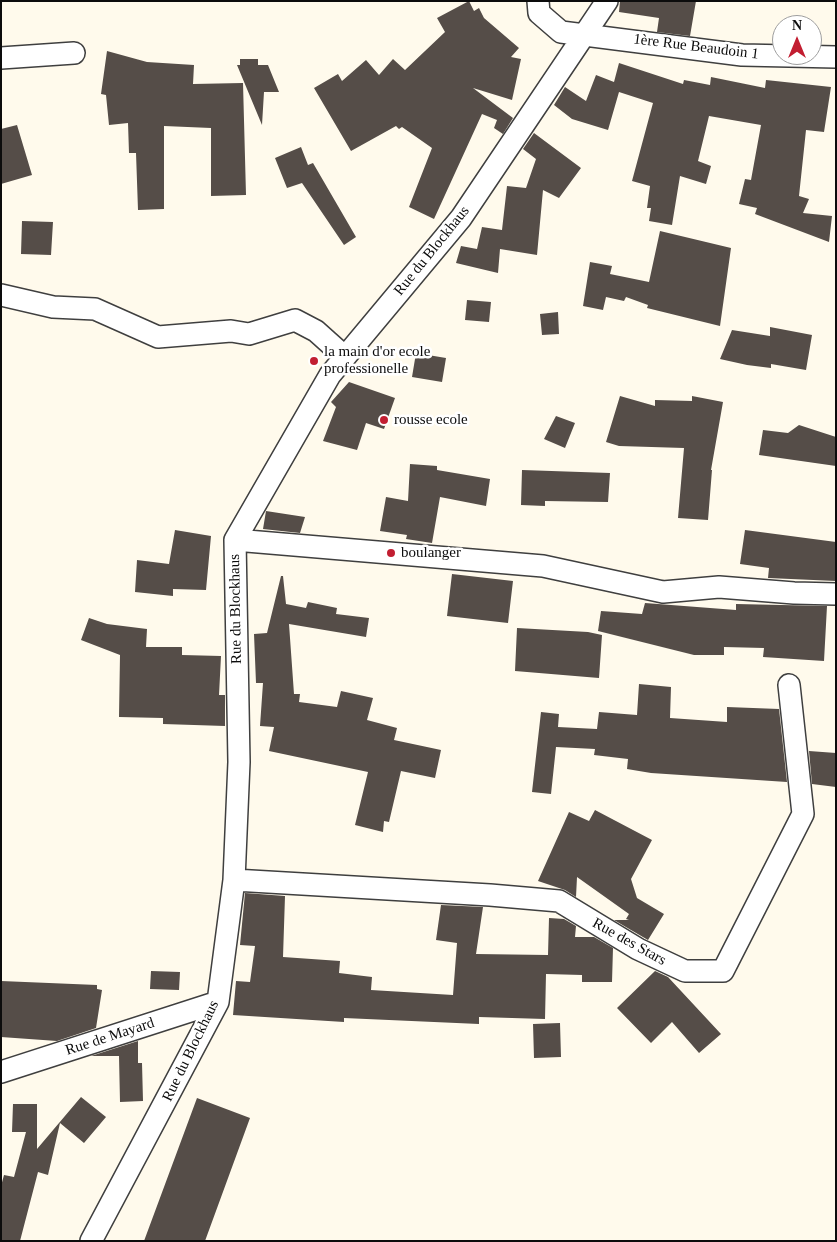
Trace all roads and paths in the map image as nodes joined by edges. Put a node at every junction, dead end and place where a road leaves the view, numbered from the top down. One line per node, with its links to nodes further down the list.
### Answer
1 (538, 1): 3 (street, 1ère Rue Beaudoin 1)
2 (607, 1): 3 (street, Rue du Blockhaus)
3 (586, 34): 5 (street, 1ère Rue Beaudoin 1); 8 (street, Rue du Blockhaus)
4 (74, 53): 6 (street)
5 (836, 57)
6 (1, 58)
7 (1, 295): 8 (street)
8 (345, 357): 9 (street, Rue du Blockhaus)
9 (234, 540): 10 (street); 12 (street, Rue du Blockhaus)
10 (836, 594)
11 (789, 685): 12 (street, Rue des Stars)
12 (234, 880): 13 (street, Rue du Blockhaus)
13 (218, 1002): 14 (street, Rue de Mayard); 15 (street, Rue du Blockhaus)
14 (1, 1072)
15 (91, 1241)

